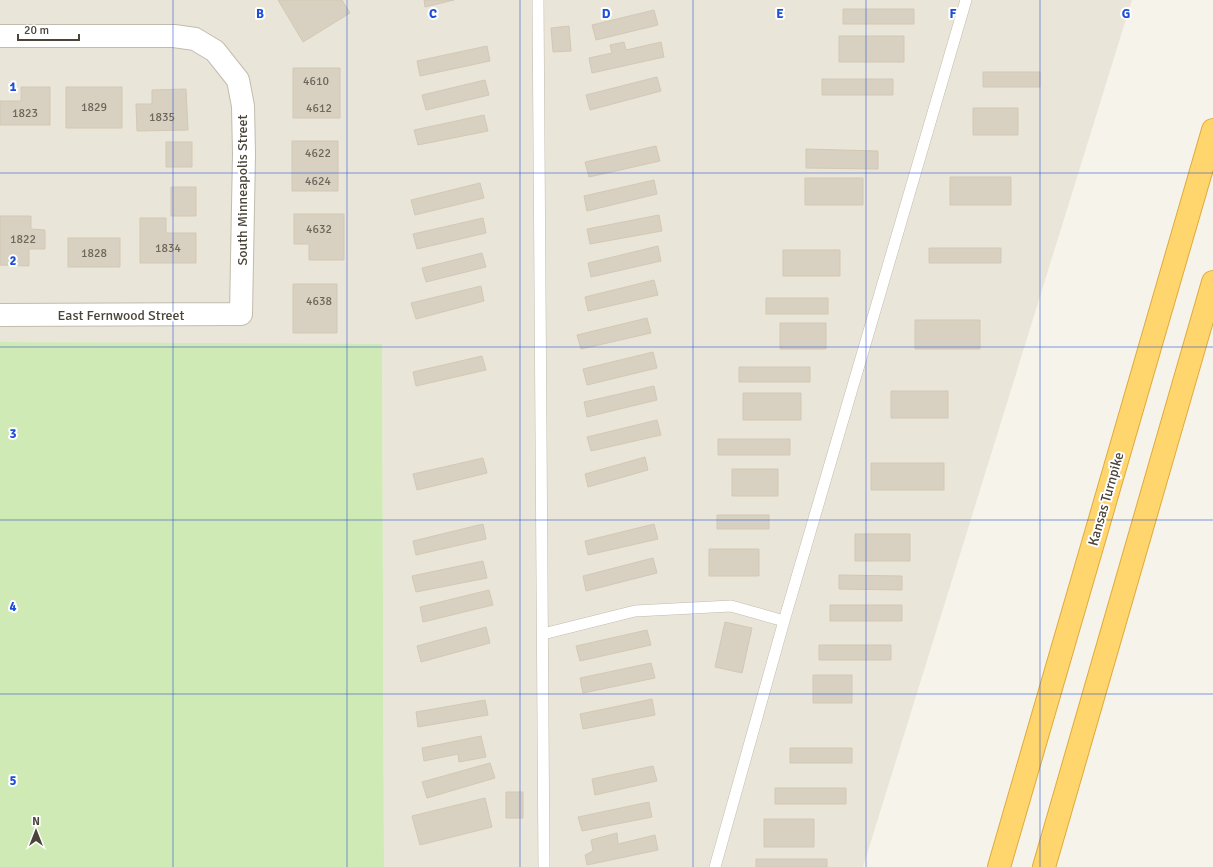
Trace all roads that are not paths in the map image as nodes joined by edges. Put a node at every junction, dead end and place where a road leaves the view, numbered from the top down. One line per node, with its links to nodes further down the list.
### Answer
1 (538, 0): 9 (lane)
2 (966, 0): 8 (lane)
3 (0, 36): 6 (street, South Minneapolis Street)
4 (1213, 130): 12 (highway, Kansas Turnpike)
5 (1213, 282): 13 (highway)
6 (241, 314): 7 (street, East Fernwood Street)
7 (0, 315)
8 (784, 621): 9 (lane); 11 (lane)
9 (543, 634): 10 (lane)
10 (544, 867)
11 (715, 867)
12 (999, 867)
13 (1044, 867)

